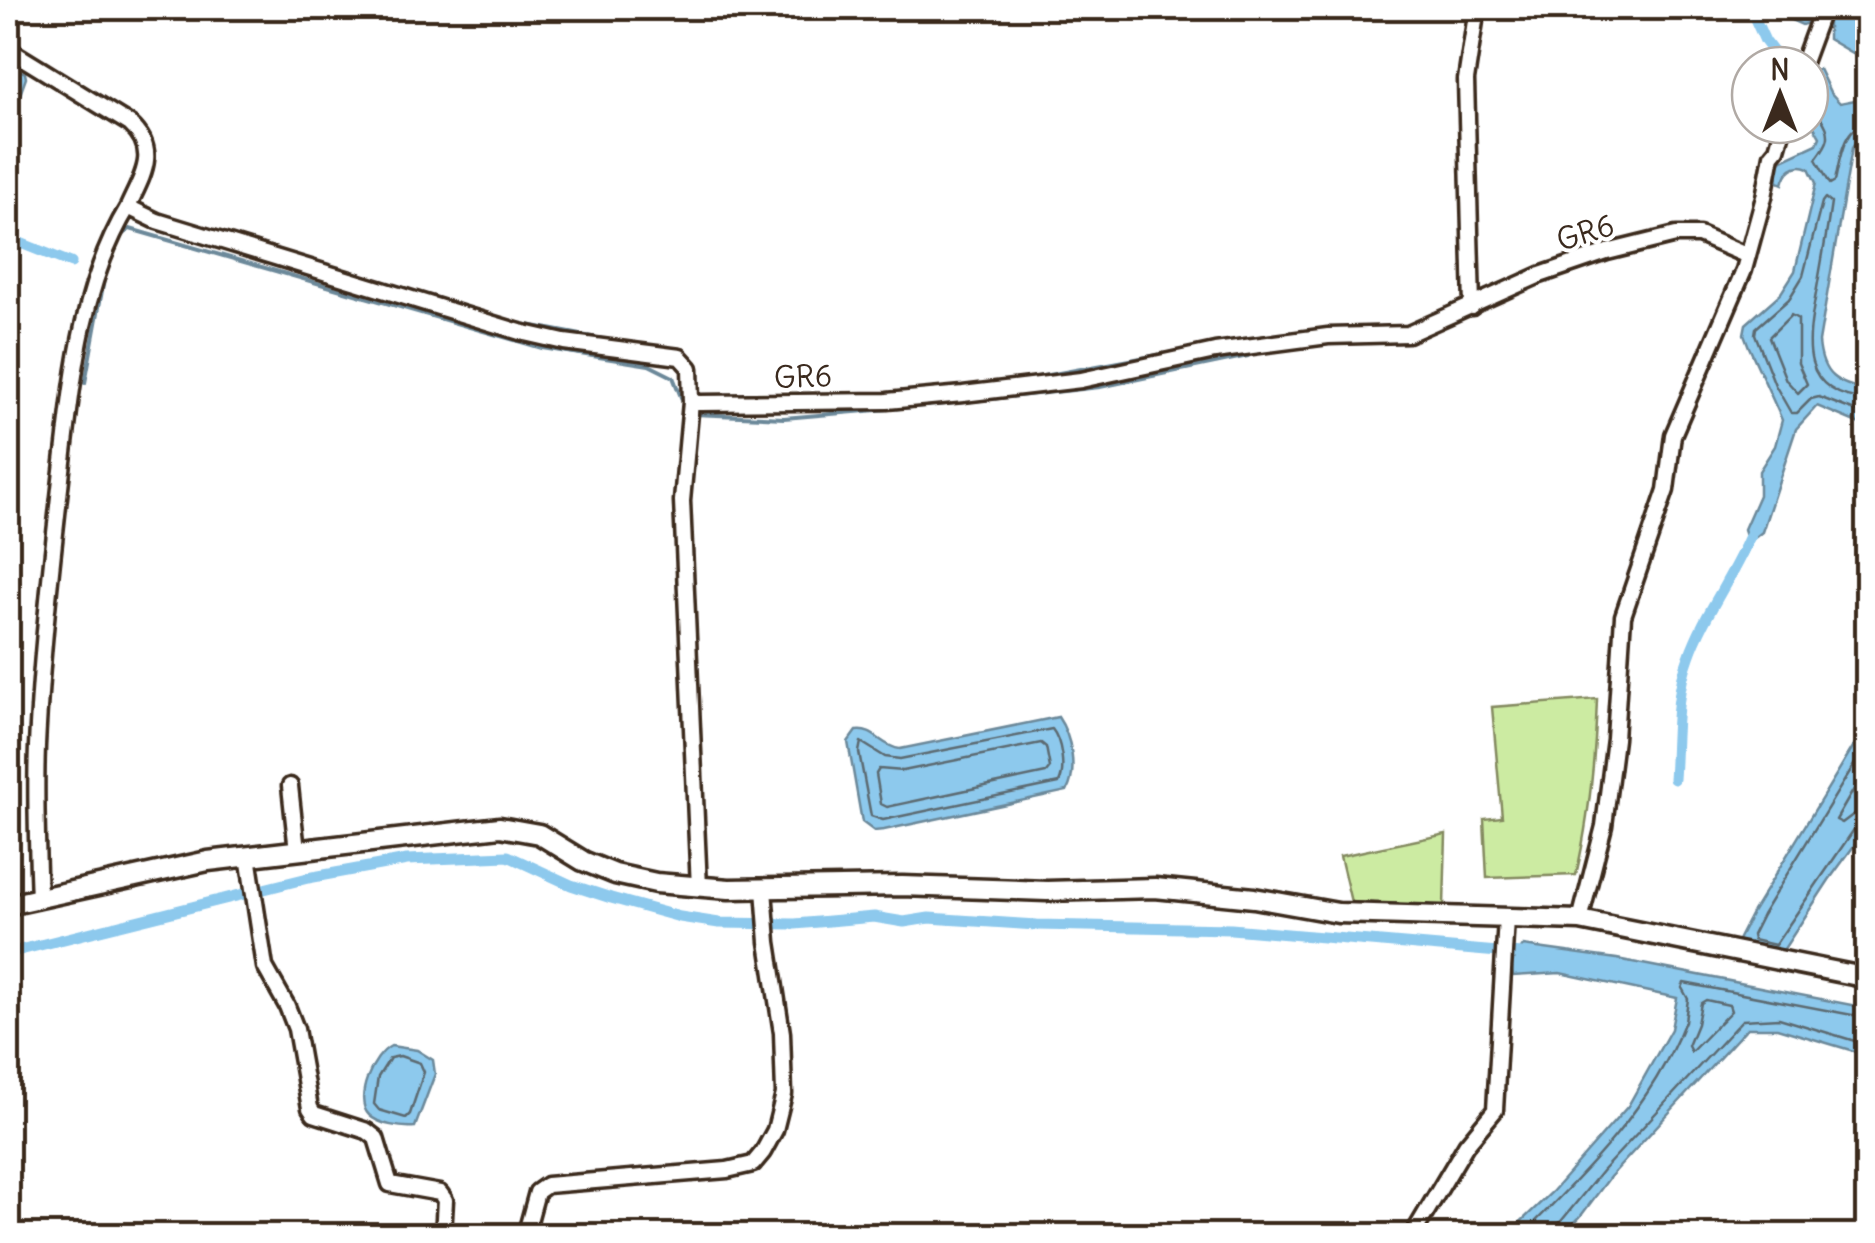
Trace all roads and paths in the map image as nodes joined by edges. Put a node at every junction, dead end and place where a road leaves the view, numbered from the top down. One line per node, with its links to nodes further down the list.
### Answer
1 (1477, 8): 8 (street)
2 (1822, 8): 3 (street)
3 (1809, 45)
4 (8, 49): 6 (street)
5 (1776, 145): 7 (street)
6 (128, 207): 9 (street); 15 (street)
7 (1748, 256): 8 (street, GR6); 17 (street)
8 (1472, 307): 9 (street, GR6)
9 (692, 402): 13 (street)
10 (290, 786): 11 (street)
11 (297, 851): 12 (main road); 13 (main road)
12 (248, 856): 15 (main road); 20 (street)
13 (700, 888): 14 (main road)
14 (764, 894): 18 (main road); 21 (street)
15 (38, 899): 16 (main road)
16 (8, 905)
17 (1580, 920): 18 (main road); 19 (main road)
18 (1506, 924): 22 (street)
19 (1868, 978)
20 (443, 1236)
21 (525, 1236)
22 (1412, 1236)

